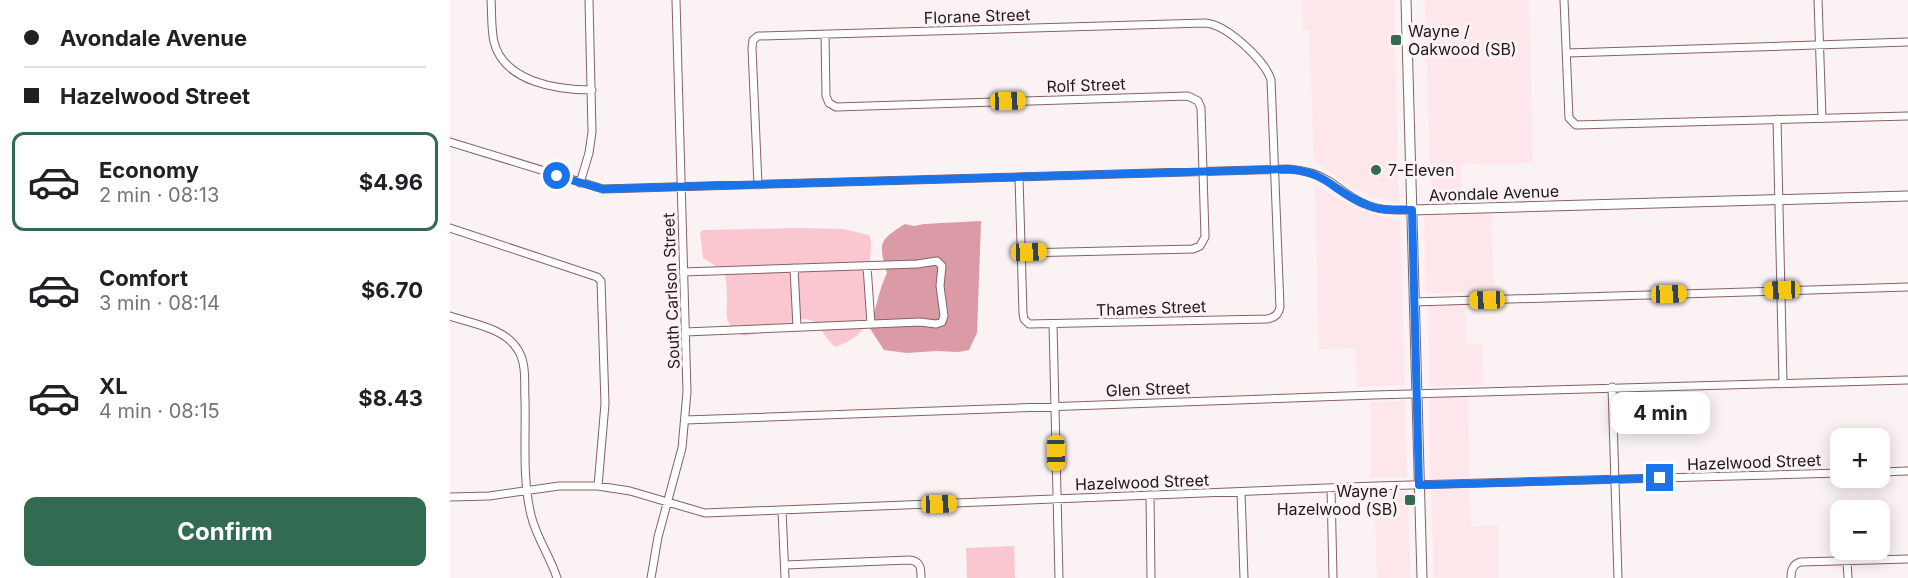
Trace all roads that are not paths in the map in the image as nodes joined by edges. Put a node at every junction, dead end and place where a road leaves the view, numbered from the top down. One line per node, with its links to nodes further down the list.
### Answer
1 (491, 0): 11 (street)
2 (589, 0): 11 (street)
3 (676, 0): 21 (street, South Carlson Street)
4 (1406, 0): 24 (main road)
5 (1564, 0): 10 (street)
6 (1818, 0): 9 (street)
7 (825, 35): 16 (street, Florane Street); 17 (street, Rolf Street); 20 (street, Florane Street)
8 (1908, 42): 9 (street)
9 (1820, 45): 10 (street); 13 (street)
10 (1567, 53): 14 (street)
11 (591, 90): 19 (street)
12 (1908, 116): 13 (street)
13 (1822, 118): 14 (street)
14 (1777, 119): 23 (street)
15 (450, 142): 19 (street, Avondale Avenue)
16 (1274, 169): 17 (street, Avondale Avenue); 24 (street, Avondale Avenue); 35 (street, Thames Street)
17 (1203, 171): 18 (street, Avondale Avenue); 26 (street)
18 (1019, 177): 20 (street, Avondale Avenue); 26 (street, Thames Street)
19 (580, 183): 21 (street, Avondale Avenue)
20 (758, 185): 21 (street, Avondale Avenue)
21 (681, 187): 29 (street, South Carlson Street)
22 (1908, 196): 23 (main road, Avondale Avenue)
23 (1779, 200): 24 (main road, Avondale Avenue); 31 (street)
24 (1412, 210): 32 (main road)
25 (450, 228): 49 (street)
26 (1022, 253): 35 (street, Thames Street)
27 (867, 266): 28 (street); 34 (street); 34 (street)
28 (794, 268): 29 (street); 36 (street)
29 (683, 272): 37 (street, South Carlson Street)
30 (1908, 287): 31 (street)
31 (1782, 290): 32 (street); 39 (street)
32 (1414, 302): 41 (main road)
33 (450, 316): 51 (street)
34 (871, 324): 36 (street)
35 (1053, 324): 42 (street)
36 (797, 327): 37 (street)
37 (685, 332): 43 (street, South Carlson Street)
38 (1908, 380): 39 (street, Glen Street)
39 (1783, 383): 40 (street, Glen Street)
40 (1612, 387): 41 (street, Glen Street); 47 (street)
41 (1416, 393): 42 (street, Glen Street); 48 (main road)
42 (1055, 406): 43 (street, Glen Street); 55 (street)
43 (685, 420): 56 (street, South Carlson Street)
44 (1908, 471): 45 (street)
45 (1890, 472)
46 (1830, 473): 47 (street, Hazelwood Street)
47 (1615, 479): 48 (street, Hazelwood Street); 70 (street)
48 (1419, 485): 50 (street, Hazelwood Street); 69 (main road)
49 (598, 486): 51 (street, Hazelwood Street); 56 (street, Hazelwood Street)
50 (1331, 488): 52 (street, Hazelwood Street); 68 (street)
51 (528, 490): 54 (street, Hazelwood Street); 61 (street)
52 (1241, 492): 53 (street, Hazelwood Street); 67 (street)
53 (1150, 495): 55 (street, Hazelwood Street); 66 (street)
54 (450, 497)
55 (1057, 499): 57 (street, Hazelwood Street); 65 (street)
56 (668, 502): 57 (street, Hazelwood Street); 62 (street, South Carlson Street)
57 (782, 510): 60 (street)
58 (1908, 559): 59 (street)
59 (1847, 561): 71 (street); 72 (street)
60 (785, 565): 63 (street); 64 (street)
61 (557, 578)
62 (651, 578)
63 (785, 578)
64 (921, 578)
65 (1059, 578)
66 (1151, 578)
67 (1244, 578)
68 (1333, 578)
69 (1422, 578)
70 (1618, 578)
71 (1791, 578)
72 (1848, 578)

